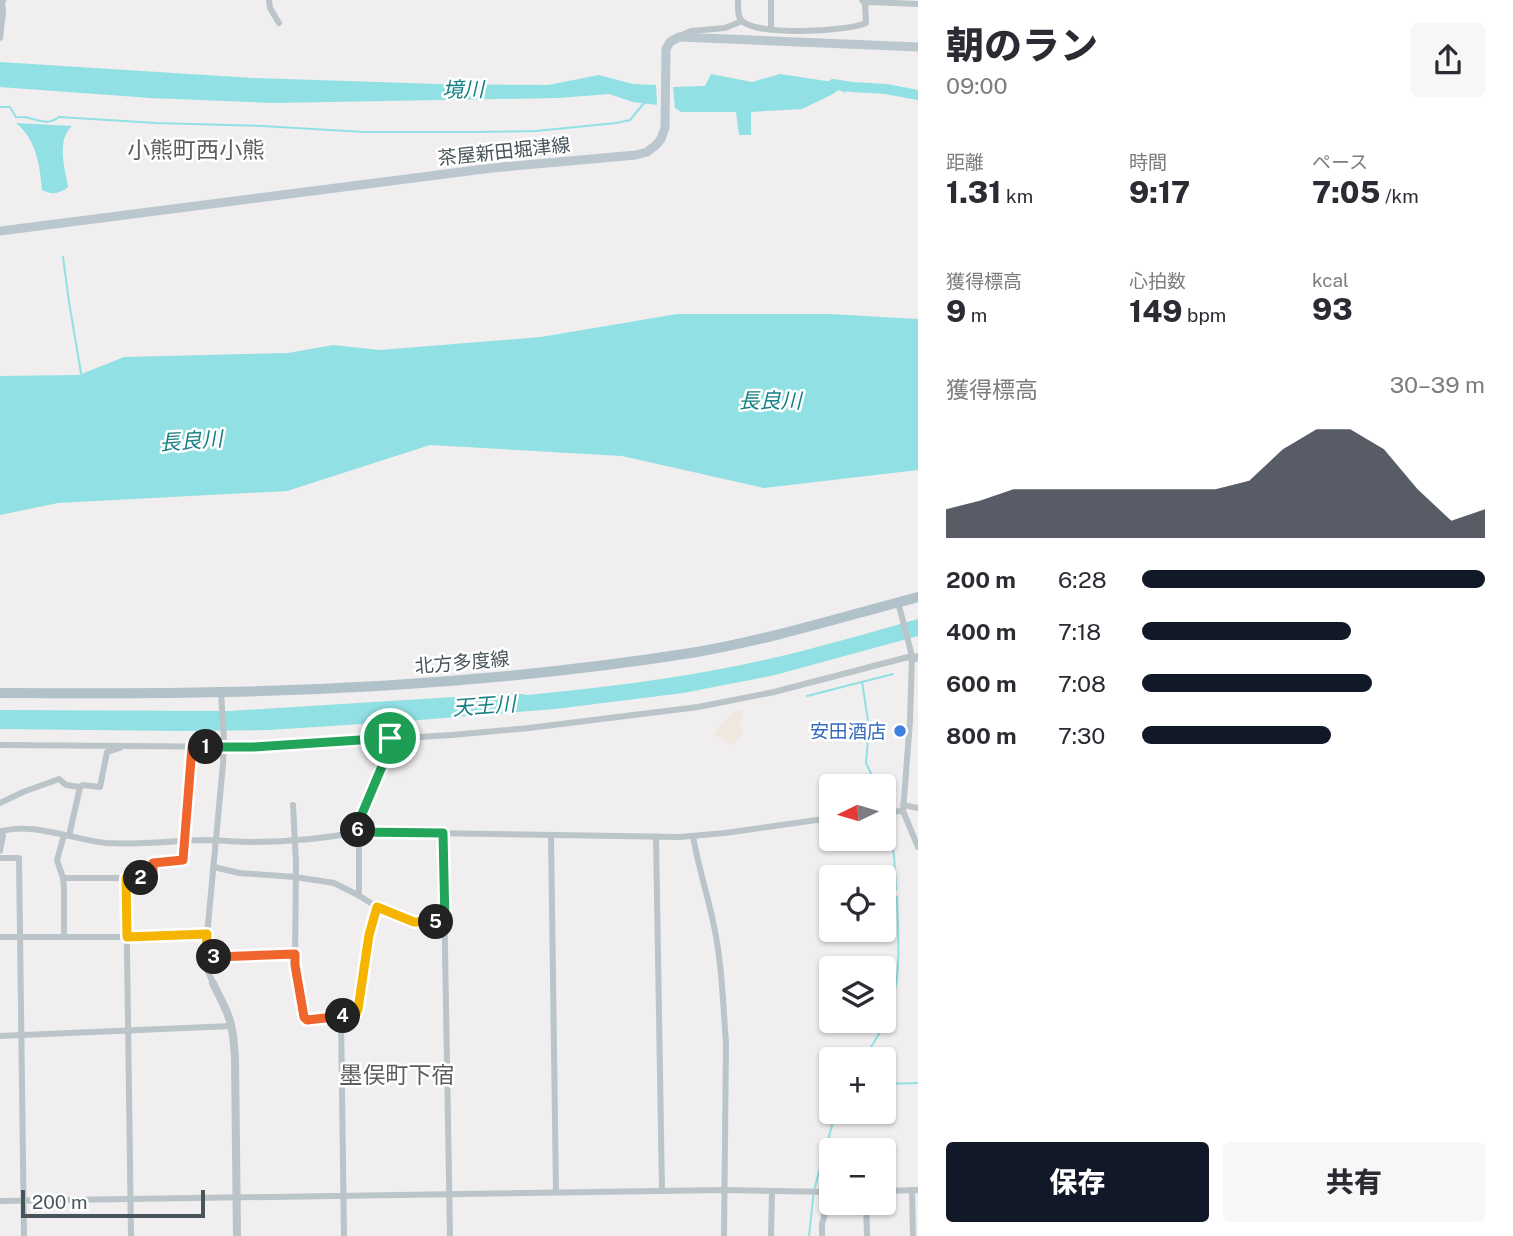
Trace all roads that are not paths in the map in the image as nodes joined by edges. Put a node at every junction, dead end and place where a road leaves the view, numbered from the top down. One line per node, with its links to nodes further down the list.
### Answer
1 (1, 0): 11 (street)
2 (269, 0): 8 (street)
3 (738, 0): 7 (street)
4 (771, 0): 9 (street)
5 (864, 2): 6 (street); 9 (street)
6 (918, 4)
7 (742, 21): 9 (street); 10 (street)
8 (279, 23)
9 (771, 29)
10 (679, 37): 12 (main road); 13 (main road, 茶屋新田堀津線)
11 (0, 38)
12 (918, 47)
13 (0, 231)
14 (918, 597): 15 (main road, 北方多度線)
15 (898, 602): 16 (street); 18 (main road, 北方多度線)
16 (913, 655): 19 (street); 21 (street)
17 (0, 693): 18 (main road, 北方多度線)
18 (221, 696): 22 (street)
19 (909, 722): 20 (street); 29 (street)
20 (918, 724)
21 (390, 738): 22 (street); 34 (street)
22 (223, 744): 25 (street); 41 (street)
23 (0, 745): 24 (street)
24 (123, 745): 25 (street); 26 (street)
25 (192, 747): 40 (street)
26 (80, 787): 27 (street); 36 (street)
27 (0, 803)
28 (293, 805): 42 (street)
29 (903, 808): 30 (street); 31 (street); 43 (street)
30 (918, 808)
31 (896, 809)
32 (819, 820): 38 (street)
33 (1, 831): 36 (street); 44 (street)
34 (358, 832): 35 (street); 42 (street); 50 (street)
35 (443, 833): 37 (street); 52 (street)
36 (66, 835): 40 (street); 48 (street)
37 (551, 835): 39 (street); 71 (street)
38 (694, 836): 39 (street); 66 (street)
39 (656, 837): 68 (street)
40 (183, 841): 41 (street); 49 (street)
41 (215, 841): 42 (street); 46 (street)
42 (294, 841): 47 (street)
43 (918, 847)
44 (0, 851)
45 (0, 858): 54 (street)
46 (214, 867): 47 (street); 53 (street)
47 (295, 877): 50 (street); 58 (street)
48 (63, 878): 49 (street); 56 (street)
49 (126, 878): 57 (street)
50 (358, 895): 51 (street)
51 (377, 907): 52 (street); 61 (street)
52 (445, 922): 73 (street)
53 (207, 934): 57 (street); 59 (street)
54 (20, 936): 55 (street); 56 (street); 64 (street)
55 (0, 937)
56 (64, 937): 57 (street)
57 (127, 937): 63 (street)
58 (295, 954): 59 (street); 61 (street)
59 (206, 957): 60 (street)
60 (213, 983): 62 (street)
61 (341, 1016): 74 (street)
62 (231, 1026): 63 (street); 75 (street)
63 (128, 1031): 64 (street); 76 (street)
64 (22, 1035): 65 (street); 78 (street)
65 (0, 1036)
66 (725, 1190): 68 (street); 69 (street); 86 (street)
67 (915, 1190): 70 (street); 90 (street)
68 (662, 1191): 71 (street)
69 (772, 1191): 72 (street); 87 (street)
70 (896, 1191)
71 (556, 1192): 73 (street)
72 (819, 1192)
73 (449, 1194): 74 (street); 85 (street)
74 (344, 1196): 75 (street); 84 (street)
75 (237, 1198): 76 (street); 83 (street)
76 (130, 1199): 78 (street); 82 (street)
77 (0, 1200): 78 (street)
78 (24, 1200): 81 (street)
79 (825, 1215): 88 (street)
80 (866, 1215): 89 (street)
81 (24, 1236)
82 (131, 1236)
83 (237, 1236)
84 (344, 1236)
85 (450, 1236)
86 (724, 1236)
87 (771, 1236)
88 (822, 1236)
89 (867, 1236)
90 (913, 1236)

